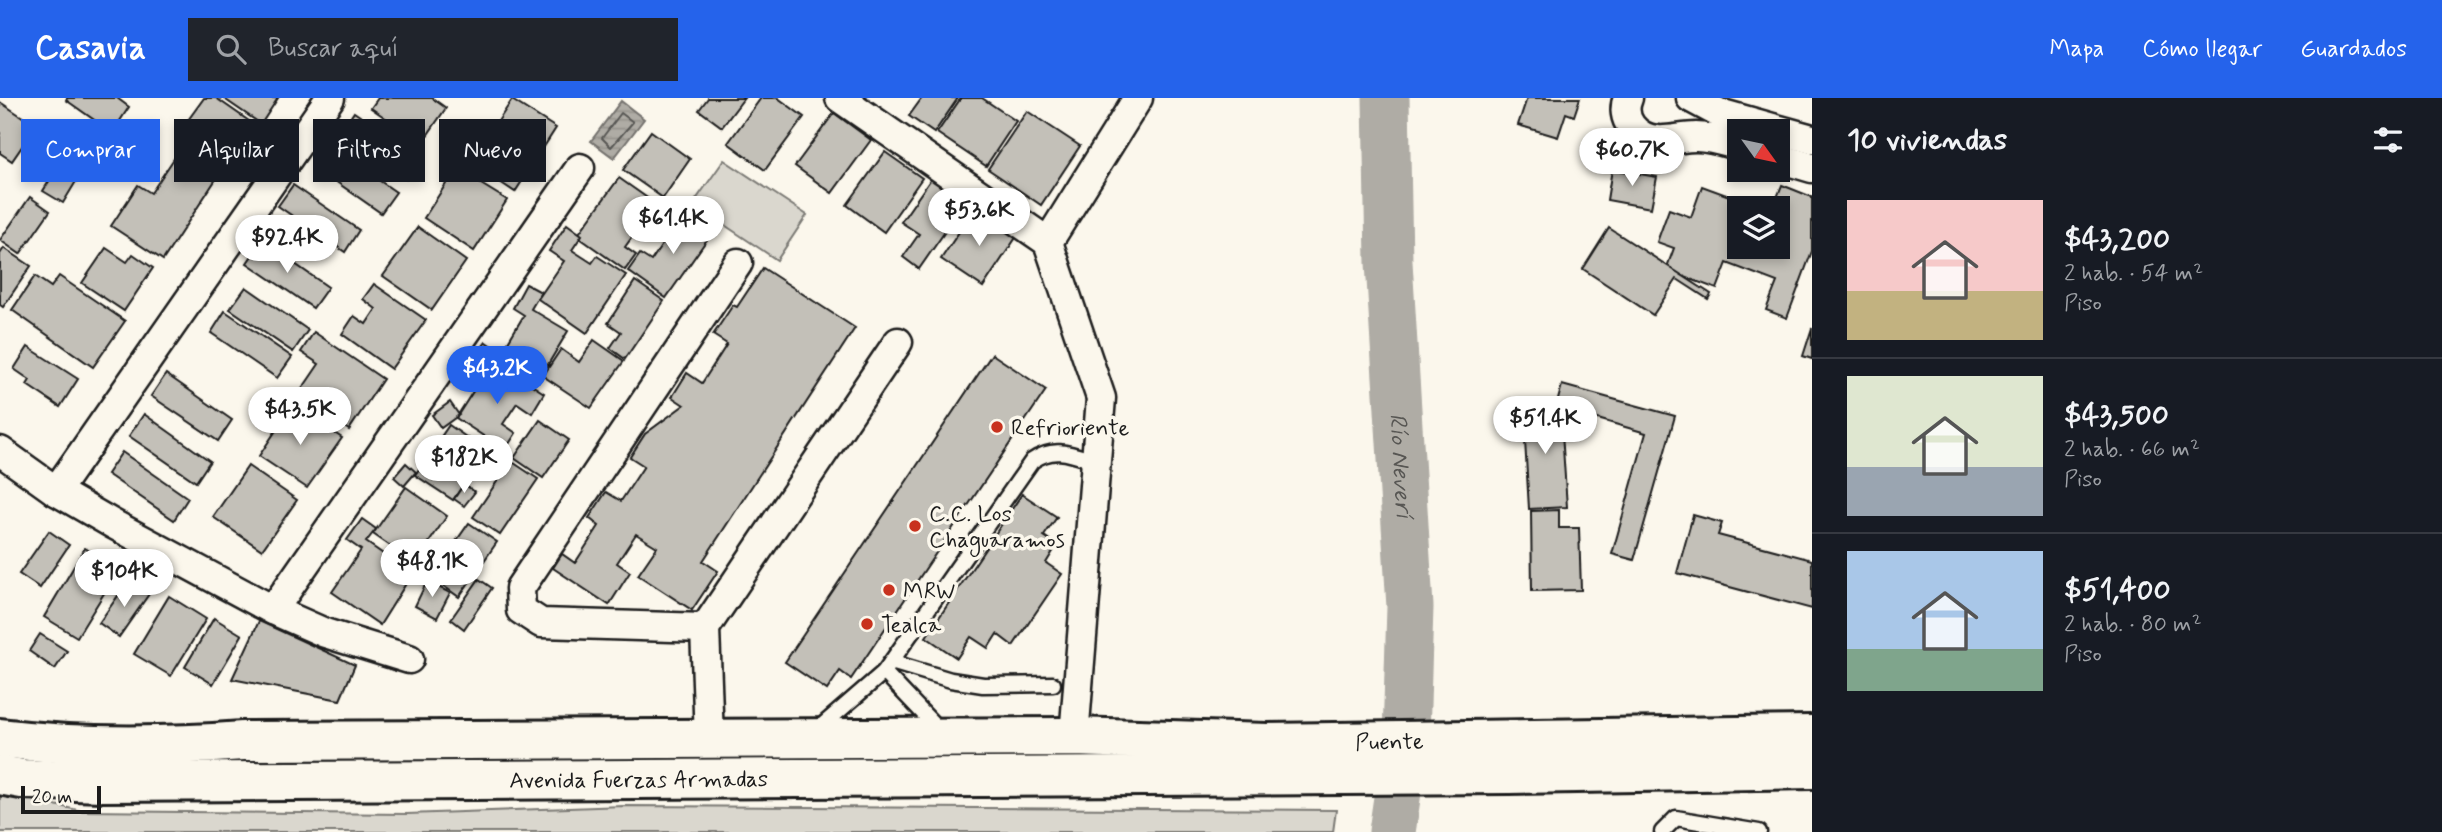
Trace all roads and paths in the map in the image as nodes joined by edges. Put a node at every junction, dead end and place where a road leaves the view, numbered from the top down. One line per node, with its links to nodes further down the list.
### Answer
1 (330, 98): 16 (street)
2 (840, 98): 11 (street)
3 (1138, 98): 11 (street)
4 (1628, 98): 7 (street)
5 (1691, 98): 6 (street)
6 (1812, 139)
7 (1727, 142)
8 (1790, 162): 10 (street)
9 (580, 168): 17 (street)
10 (1812, 168)
11 (1048, 242): 15 (street)
12 (738, 263): 18 (street)
13 (898, 342): 18 (street)
14 (0, 451): 16 (street)
15 (1096, 462): 20 (lane); 25 (street)
16 (56, 491): 17 (street)
17 (273, 610): 19 (street)
18 (705, 628): 26 (street)
19 (409, 659)
20 (887, 667): 21 (lane); 24 (lane); 27 (lane)
21 (1054, 684)
22 (1812, 735): 28 (street)
23 (0, 737): 26 (street, Avenida Fuerzas Armadas)
24 (946, 737): 25 (street, Avenida Fuerzas Armadas); 27 (street, Avenida Fuerzas Armadas)
25 (1074, 737): 29 (street, Avenida Fuerzas Armadas)
26 (709, 740): 27 (street, Avenida Fuerzas Armadas)
27 (807, 740)
28 (1511, 756): 29 (street, Puente); 30 (street)
29 (1272, 759): 31 (street, Avenida Fuerzas Armadas)
30 (1812, 769)
31 (0, 775)
32 (1662, 832): 33 (lane)
33 (1759, 832)

